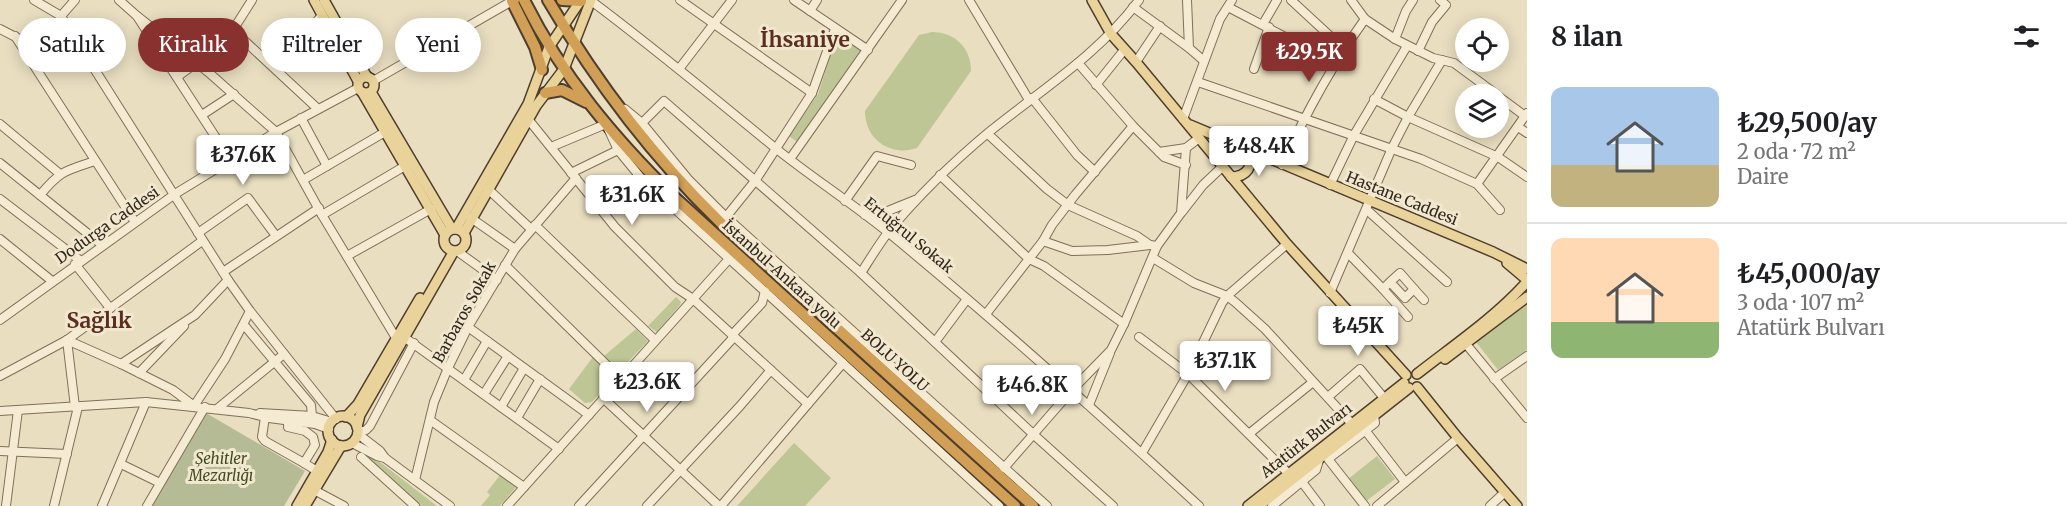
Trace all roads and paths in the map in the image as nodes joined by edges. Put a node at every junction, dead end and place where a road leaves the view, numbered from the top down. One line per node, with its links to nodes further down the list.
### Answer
1 (33, 0): 30 (street)
2 (75, 0): 31 (street)
3 (119, 0): 29 (street)
4 (314, 0): 28 (main road)
5 (324, 0): 72 (main road)
6 (524, 0): 49 (highway, İstanbul-Ankara yolu)
7 (548, 0): 37 (highway)
8 (562, 0): 9 (highway)
9 (587, 0): 37 (main road); 46 (main road); 61 (street, Ertuğrul Sokak)
10 (680, 0): 36 (street)
11 (732, 0): 36 (street)
12 (794, 0): 27 (street)
13 (817, 0): 27 (street)
14 (902, 0): 52 (street)
15 (969, 0): 78 (street)
16 (1092, 0): 42 (main road, Hastane Caddesi)
17 (1187, 0): 50 (street)
18 (1277, 0): 39 (street)
19 (1292, 0): 51 (street)
20 (1351, 0): 35 (street)
21 (1413, 0): 45 (street)
22 (1440, 0): 54 (street)
23 (249, 1): 33 (street)
24 (513, 1): 64 (highway); 72 (street, Dodurga Caddesi)
25 (1229, 2): 39 (street); 57 (street)
26 (1136, 4): 38 (street); 42 (street)
27 (810, 11): 41 (street)
28 (322, 15): 34 (street); 72 (main road)
29 (137, 16): 32 (street); 69 (street)
30 (60, 18)
31 (63, 18)
32 (140, 18)
33 (240, 18)
34 (320, 18)
35 (1365, 19): 45 (street); 51 (street)
36 (714, 24): 61 (street); 75 (street)
37 (563, 25): 46 (highway); 49 (main road)
38 (1160, 26): 50 (street); 58 (street)
39 (1266, 26): 62 (street); 63 (street)
40 (0, 28): 43 (street)
41 (835, 28): 52 (street); 75 (street)
42 (1111, 34): 53 (main road, Hastane Caddesi); 59 (street)
43 (15, 36): 44 (street); 112 (street)
44 (18, 38)
45 (1395, 39): 48 (street)
46 (575, 44): 60 (main road); 77 (highway, BOLU YOLU)
47 (249, 45): 55 (street)
48 (1407, 46): 54 (street); 79 (street)
49 (549, 47): 60 (highway, İstanbul-Ankara yolu); 64 (main road)
50 (1189, 48): 57 (street)
51 (1344, 49): 63 (street)
52 (868, 50): 110 (street)
53 (1124, 50): 58 (main road, Hastane Caddesi); 73 (street)
54 (1418, 51): 56 (street)
55 (261, 55)
56 (1442, 60): 71 (street); 86 (street)
57 (1204, 61): 70 (street)
58 (1136, 62): 89 (main road, Hastane Caddesi)
59 (1078, 63): 73 (street); 78 (street)
60 (564, 69): 74 (main road); 80 (highway, İstanbul-Ankara yolu)
61 (679, 69): 103 (street, Ertuğrul Sokak)
62 (1254, 69)
63 (1332, 69): 85 (street)
64 (542, 70): 149 (main road)
65 (96, 72): 132 (street)
66 (184, 72): 69 (street)
67 (208, 72): 76 (street)
68 (279, 72): 82 (street)
69 (177, 77): 84 (street)
70 (1198, 82): 85 (street); 89 (street)
71 (1482, 84)
72 (365, 85): 82 (street, Dodurga Caddesi); 96 (main road); 149 (main road)
73 (1096, 85): 93 (street)
74 (545, 93): 80 (highway); 88 (main road)
75 (812, 93): 103 (street)
76 (234, 94): 84 (street); 95 (street)
77 (612, 97): 90 (street); 293 (highway, BOLU YOLU)
78 (1030, 99): 98 (street); 120 (street)
79 (1374, 99): 86 (street); 100 (street)
80 (590, 103): 92 (highway, İstanbul-Ankara yolu)
81 (1509, 103): 83 (street)
82 (318, 109): 87 (street, Dodurga Caddesi)
83 (1526, 115): 94 (street)
84 (202, 116): 111 (street)
85 (1304, 117): 100 (street); 116 (street)
86 (1408, 117): 105 (street); 109 (street)
87 (301, 118): 95 (street, Dodurga Caddesi); 117 (street)
88 (528, 119): 102 (street); 131 (main road)
89 (1186, 122): 99 (main road, Hastane Caddesi); 101 (main road)
90 (642, 123): 128 (street); 145 (street)
91 (0, 124): 121 (street)
92 (606, 124): 102 (street); 106 (street); 292 (highway, İstanbul-Ankara yolu)
93 (1133, 126): 108 (street); 120 (street)
94 (1518, 127): 97 (street); 109 (street)
95 (276, 132): 111 (street, Dodurga Caddesi); 127 (street)
96 (385, 132): 117 (street); 118 (main road)
97 (1527, 133)
98 (988, 134): 122 (street); 138 (street)
99 (1211, 135): 101 (main road); 107 (main road, Hastane Caddesi)
100 (1354, 135): 105 (street); 130 (street)
101 (1198, 138): 104 (street); 119 (main road)
102 (551, 147): 123 (street)
103 (776, 148): 110 (street, Ertuğrul Sokak); 128 (street)
104 (1186, 148): 108 (street); 115 (street)
105 (1392, 148): 129 (street); 139 (street)
106 (618, 150): 123 (street); 126 (street)
107 (1249, 151): 116 (main road, Hastane Caddesi); 124 (main road)
108 (1159, 152): 115 (street)
109 (1498, 157): 125 (street); 129 (street)
110 (790, 159): 137 (street, Ertuğrul Sokak)
111 (231, 160): 132 (street, Dodurga Caddesi)
112 (95, 161): 121 (street); 147 (street)
113 (0, 163): 133 (street)
114 (911, 165): 137 (street)
115 (1186, 165): 143 (street)
116 (1282, 165): 130 (main road, Hastane Caddesi)
117 (327, 166): 127 (street)
118 (405, 166): 140 (main road); 142 (street)
119 (1222, 167): 124 (main road); 143 (street)
120 (1095, 172): 138 (street)
121 (60, 174): 133 (street)
122 (940, 175): 134 (street); 165 (street)
123 (573, 176): 136 (street); 148 (street, Barbaros Sokak)
124 (1232, 177): 156 (main road)
125 (1527, 177)
126 (641, 178): 136 (street); 164 (street)
127 (303, 180): 142 (street)
128 (754, 181): 145 (street); 168 (street)
129 (1477, 184): 141 (street)
130 (1330, 185): 139 (main road, Hastane Caddesi)
131 (488, 189): 146 (main road); 148 (street)
132 (175, 194): 147 (street, Dodurga Caddesi); 151 (street)
133 (40, 195): 157 (street)
134 (919, 198): 144 (street); 150 (street)
135 (0, 199): 166 (street)
136 (593, 199): 181 (street)
137 (845, 201): 144 (street, Ertuğrul Sokak)
138 (1068, 205): 155 (street); 158 (street)
139 (1368, 205): 161 (street); 171 (main road, Hastane Caddesi); 174 (street)
140 (431, 209): 149 (main road); 162 (street)
141 (1500, 210)
142 (321, 211): 152 (street); 162 (street)
143 (1181, 213): 158 (street)
144 (865, 215): 150 (street, Ertuğrul Sokak)
145 (726, 217): 267 (street)
146 (471, 218): 149 (main road); 159 (street)
147 (135, 222): 157 (street, Dodurga Caddesi)
148 (533, 227): 159 (street, Barbaros Sokak); 197 (street)
149 (454, 231): 160 (main road); 160 (main road)
150 (888, 232): 168 (street); 182 (street, Ertuğrul Sokak)
151 (198, 233): 152 (street); 154 (street)
152 (276, 236): 169 (street)
153 (0, 239): 172 (street)
154 (202, 241): 169 (street); 184 (street)
155 (1042, 242): 158 (street); 165 (street)
156 (1287, 244): 178 (main road); 179 (street)
157 (102, 245): 166 (street, Dodurga Caddesi)
158 (1154, 246): 163 (street)
159 (515, 249): 167 (street, Barbaros Sokak)
160 (453, 250): 170 (street); 194 (main road)
161 (1348, 253): 175 (street); 178 (street)
162 (348, 256): 194 (street)
163 (1153, 258): 179 (street); 190 (street)
164 (729, 259): 177 (street); 181 (street)
165 (1029, 259): 186 (street); 190 (street)
166 (78, 263): 172 (street, Dodurga Caddesi); 184 (street)
167 (505, 266): 170 (street, Barbaros Sokak); 216 (street)
168 (861, 273): 199 (street)
169 (226, 276): 185 (street); 187 (street)
170 (497, 280): 192 (street, Barbaros Sokak)
171 (1526, 280): 219 (main road)
172 (52, 281): 189 (street, Dodurga Caddesi)
173 (1390, 282): 175 (street); 176 (street); 176 (street)
174 (1447, 282)
175 (1383, 289): 188 (street)
176 (1414, 289): 183 (street)
177 (765, 291): 193 (street); 207 (street)
178 (1330, 293): 219 (main road)
179 (1227, 296): 213 (street); 220 (street)
180 (1527, 297): 201 (main road)
181 (693, 299): 193 (street); 197 (street)
182 (967, 299): 186 (street, Ertuğrul Sokak); 199 (street)
183 (1424, 300)
184 (110, 308): 196 (street)
185 (250, 311): 191 (street); 203 (street)
186 (986, 314): 222 (street, Ertuğrul Sokak)
187 (195, 315): 208 (street); 212 (street)
188 (1408, 316)
189 (0, 320)
190 (1124, 324): 202 (street)
191 (244, 325): 206 (street); 231 (street)
192 (468, 327): 198 (street); 209 (street, Barbaros Sokak)
193 (733, 336): 211 (street); 254 (street)
194 (400, 337): 200 (street); 243 (main road); 251 (main road)
195 (1139, 337): 213 (street)
196 (67, 340): 208 (street); 214 (street); 232 (street)
197 (655, 340): 216 (street)
198 (487, 341): 204 (street); 218 (street)
199 (936, 342): 252 (street)
200 (414, 343): 209 (street); 251 (street)
201 (1466, 344): 217 (street); 219 (main road)
202 (1111, 350): 222 (street); 230 (street)
203 (284, 354): 206 (street); 221 (street)
204 (508, 356): 210 (street); 223 (street)
205 (1527, 356): 217 (street)
206 (275, 362): 224 (street); 235 (street)
207 (843, 363): 229 (street); 291 (street)
208 (121, 364): 212 (street)
209 (448, 368): 218 (street); 247 (street, Barbaros Sokak)
210 (524, 368): 215 (street); 234 (street)
211 (771, 370): 229 (street); 269 (street)
212 (139, 373): 231 (street)
213 (1188, 374): 253 (street); 261 (street)
214 (0, 376)
215 (540, 379): 239 (street); 244 (street)
216 (621, 379): 226 (street)
217 (1494, 379): 245 (street)
218 (464, 380): 223 (street)
219 (1412, 381): 227 (main road, Atatürk Bulvarı); 240 (main road, Atatürk Bulvarı); 255 (main road)
220 (1313, 382): 225 (street); 253 (street)
221 (312, 389): 224 (street); 248 (street)
222 (1072, 390): 230 (street, Ertuğrul Sokak); 252 (street)
223 (484, 394): 234 (street)
224 (303, 396): 241 (street)
225 (1328, 397): 227 (street); 249 (street)
226 (603, 398): 239 (street); 254 (street)
227 (1384, 398): 249 (main road, Atatürk Bulvarı)
228 (146, 402): 231 (street); 232 (street); 266 (street)
229 (808, 404): 290 (street)
230 (1089, 405): 261 (street, Ertuğrul Sokak)
231 (194, 406): 233 (street)
232 (76, 407): 236 (street); 262 (street)
233 (206, 407): 235 (street); 274 (street)
234 (501, 407): 244 (street)
235 (218, 408): 238 (street)
236 (18, 410): 237 (street); 260 (street)
237 (0, 411)
238 (249, 413): 241 (street); 242 (street)
239 (589, 415): 258 (street)
240 (1374, 415): 250 (street); 264 (main road, Atatürk Bulvarı)
241 (312, 416): 248 (street)
242 (265, 417): 246 (street); 265 (street)
243 (346, 417): 248 (main road); 251 (main road)
244 (517, 418): 258 (street)
245 (1527, 418)
246 (288, 420): 248 (street); 265 (street)
247 (430, 420): 271 (street, Barbaros Sokak); 275 (street)
248 (332, 423): 256 (main road)
249 (1352, 424): 270 (main road, Atatürk Bulvarı)
250 (1365, 430): 273 (street); 301 (street)
251 (356, 434): 257 (main road); 271 (street)
252 (1033, 434): 267 (street); 295 (street)
253 (1250, 434): 270 (street)
254 (643, 437): 269 (street); 288 (street)
255 (1458, 438): 273 (street); 277 (main road)
256 (332, 440): 257 (main road); 268 (main road)
257 (341, 446): 276 (main road)
258 (560, 449): 275 (street)
259 (0, 451): 260 (street)
260 (12, 451): 262 (street); 278 (street)
261 (1142, 453): 296 (street, Ertuğrul Sokak)
262 (67, 454): 279 (street)
263 (361, 457): 285 (street)
264 (1320, 458): 272 (street); 298 (main road, Atatürk Bulvarı)
265 (304, 463): 268 (street)
266 (121, 464): 274 (street); 280 (street)
267 (1004, 468): 294 (street)
268 (317, 471): 282 (main road)
269 (680, 471): 289 (street); 290 (street)
270 (1288, 473): 297 (main road, Atatürk Bulvarı)
271 (415, 480): 286 (street)
272 (1302, 482): 299 (street); 300 (street)
273 (1405, 482): 302 (street)
274 (160, 483): 281 (street)
275 (524, 487): 287 (street)
276 (315, 490): 283 (main road); 284 (street)
277 (1504, 492): 303 (street); 304 (main road)
278 (6, 506)
279 (54, 506)
280 (102, 506)
281 (147, 506)
282 (297, 506)
283 (305, 506)
284 (344, 506)
285 (414, 506)
286 (450, 506)
287 (507, 506)
288 (579, 506)
289 (647, 506)
290 (720, 506)
291 (999, 506)
292 (1015, 506)
293 (1033, 506)
294 (1047, 506)
295 (1113, 506)
296 (1199, 506)
297 (1248, 506)
298 (1259, 506)
299 (1272, 506)
300 (1320, 506)
301 (1365, 506)
302 (1377, 506)
303 (1490, 506)
304 (1517, 506)

